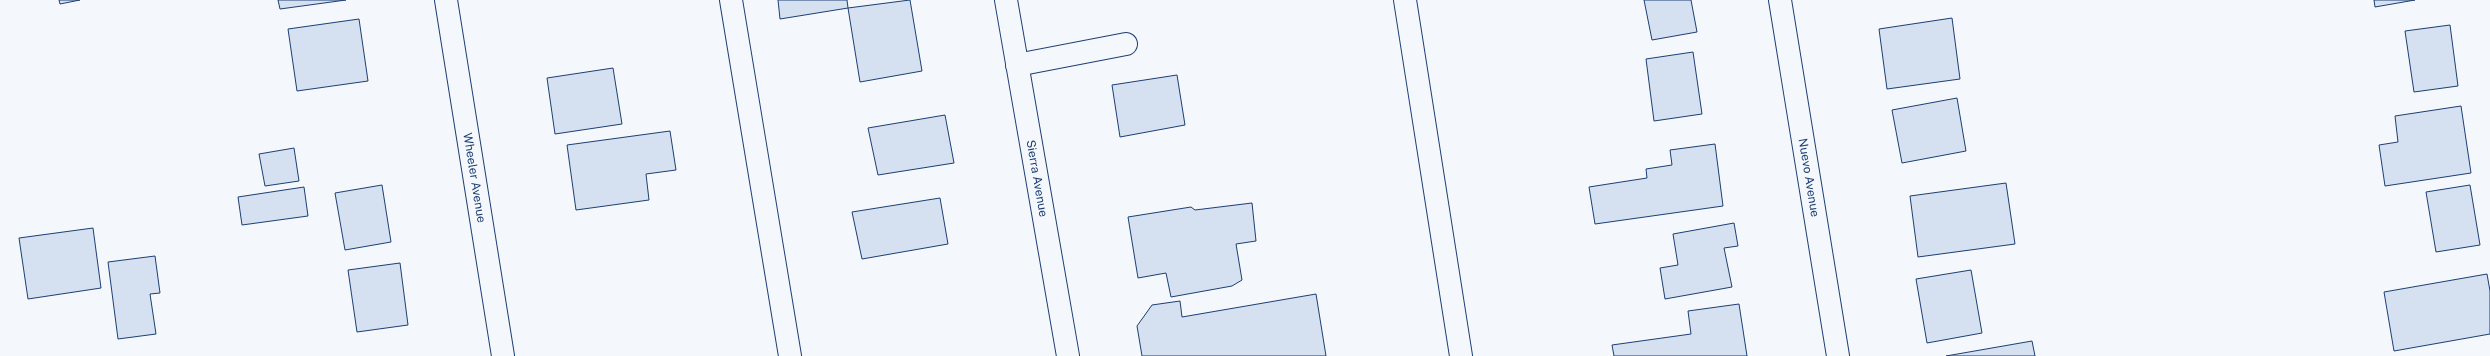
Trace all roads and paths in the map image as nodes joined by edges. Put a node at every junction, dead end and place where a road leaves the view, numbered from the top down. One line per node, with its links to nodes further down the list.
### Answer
1 (446, 0): 8 (street, Wheeler Avenue)
2 (731, 0): 9 (street)
3 (1006, 0): 7 (street, Sierra Avenue)
4 (1405, 0): 11 (street)
5 (1780, 0): 12 (street, Nuevo Avenue)
6 (1126, 44): 7 (street)
7 (1017, 65): 10 (street, Sierra Avenue)
8 (502, 356)
9 (790, 356)
10 (1068, 356)
11 (1461, 356)
12 (1838, 356)

